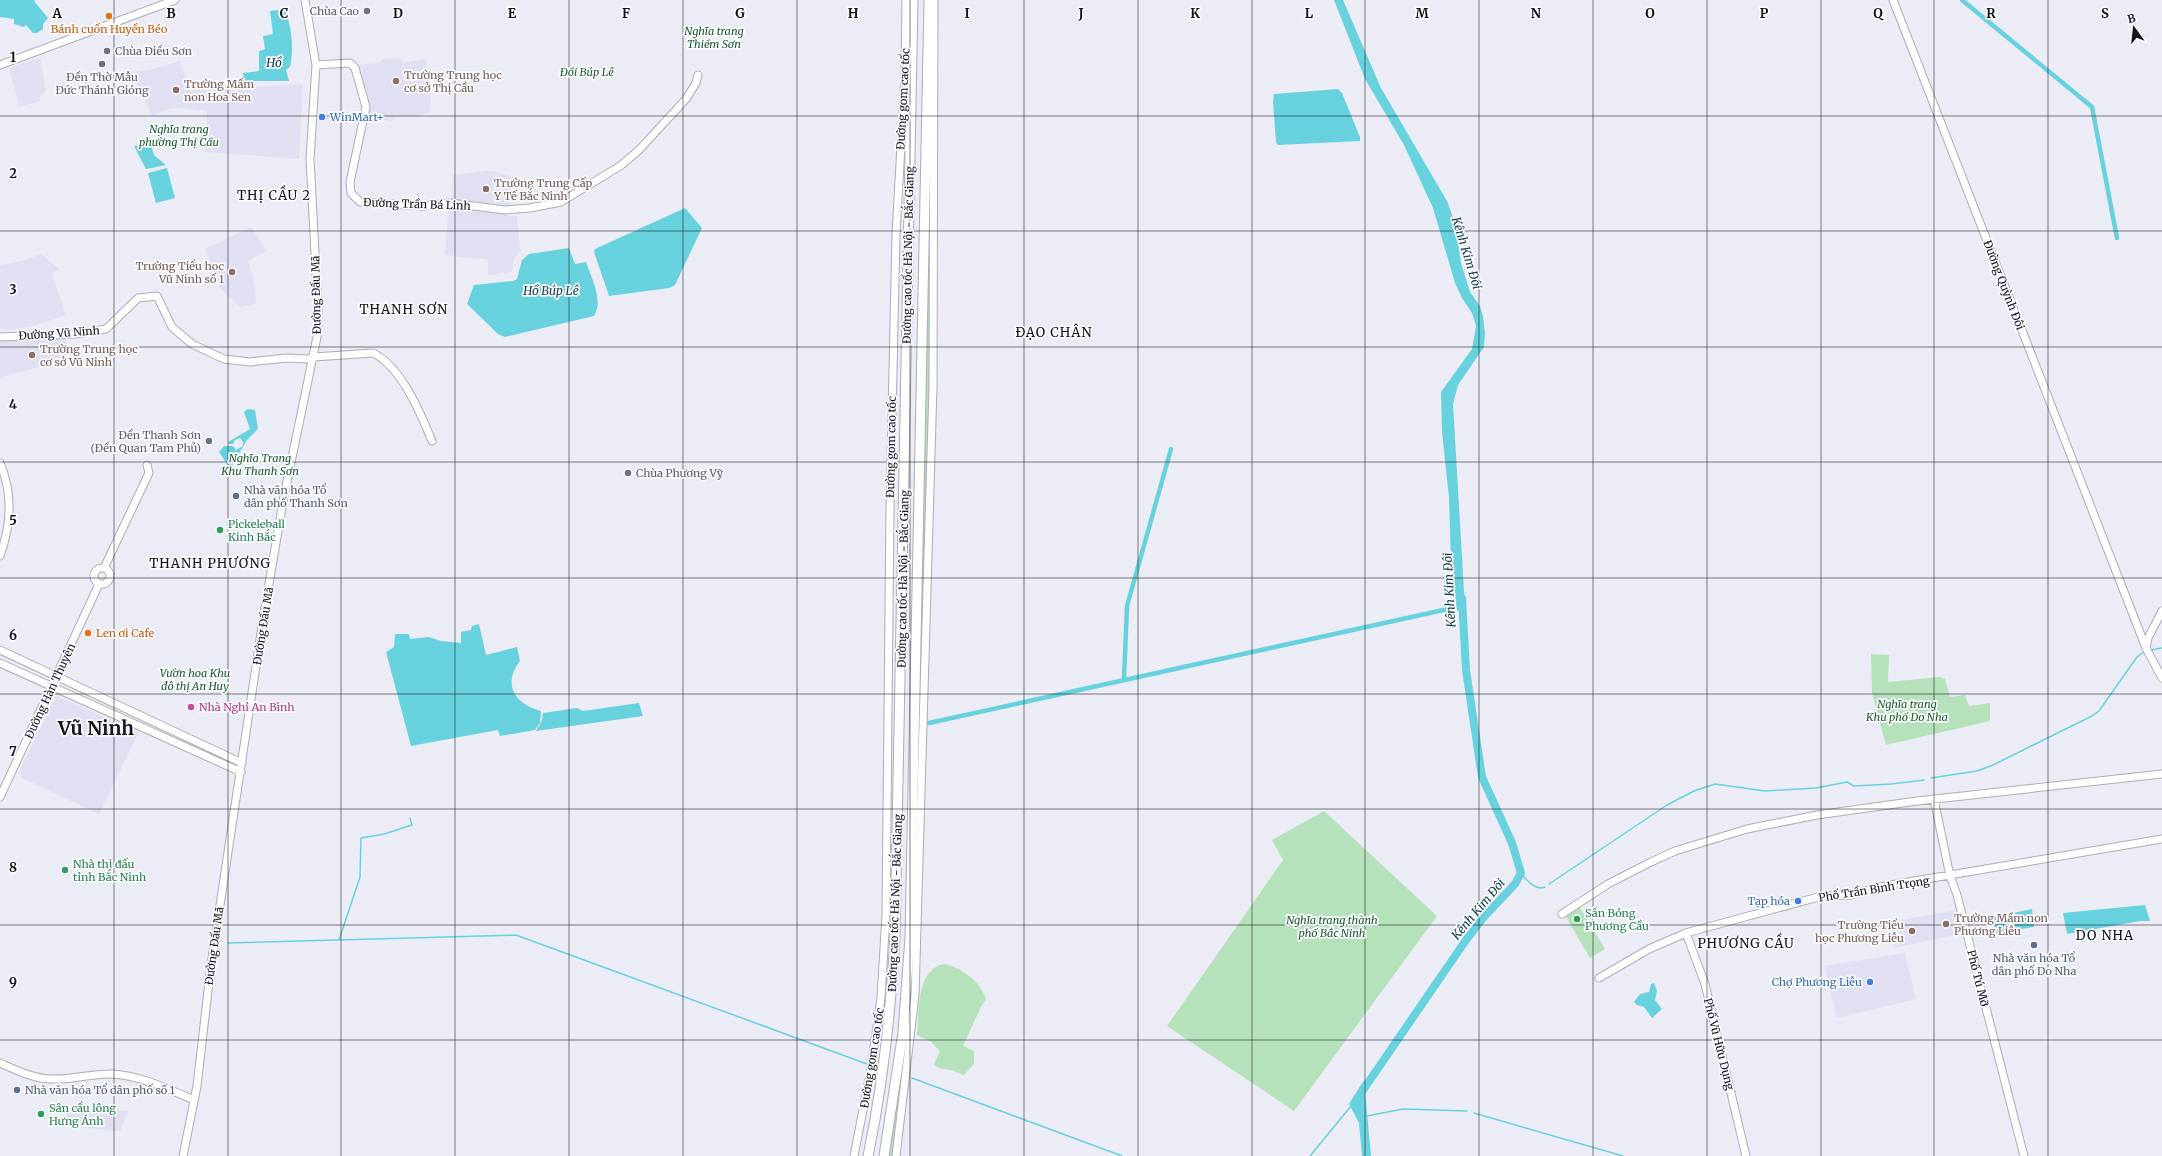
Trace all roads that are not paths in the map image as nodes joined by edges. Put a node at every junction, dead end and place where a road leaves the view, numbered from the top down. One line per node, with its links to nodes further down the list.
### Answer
1 (175, 0): 8 (main road)
2 (305, 0): 9 (main road, Đường Đấu Mã)
3 (906, 0): 41 (main road, Đường gom cao tốc)
4 (913, 0): 42 (highway, Đường cao tốc Hà Nội - Bắc Giang)
5 (929, 0): 43 (highway, Đường cao tốc Hà Nội - Bắc Giang)
6 (934, 0): 44 (main road)
7 (1893, 0): 20 (main road, Đường Quỳnh Đôi)
8 (0, 65)
9 (316, 65): 10 (main road, Đường Trần Bá Linh); 12 (main road, Đường Đấu Mã)
10 (698, 75)
11 (0, 337): 12 (main road, Đường Vũ Ninh)
12 (314, 357): 13 (main road); 28 (main road, Đường Đấu Mã)
13 (432, 441)
14 (0, 463): 16 (main road)
15 (147, 465): 17 (main road)
16 (0, 556)
17 (104, 568): 18 (main road); 18 (main road)
18 (99, 584): 23 (main road, Đường Hàn Thuyên)
19 (2162, 610): 20 (main road)
20 (2146, 648): 24 (main road, Đường Quỳnh Đôi)
21 (0, 650): 23 (main road)
22 (0, 663): 25 (main road)
23 (57, 676): 25 (main road, Đường Hàn Thuyên); 26 (main road)
24 (2162, 678)
25 (52, 688): 27 (main road); 31 (main road, Đường Hàn Thuyên)
26 (136, 714): 27 (main road); 28 (main road)
27 (132, 724): 29 (main road)
28 (242, 762): 29 (main road, Đường Đấu Mã)
29 (241, 772): 39 (main road, Đường Đấu Mã)
30 (2162, 774): 32 (main road)
31 (0, 797)
32 (1934, 799): 34 (main road, Phố Tú Mỡ); 35 (main road)
33 (2162, 839): 34 (main road, Phố Trần Bình Trọng)
34 (1950, 876): 36 (main road, Phố Trần Bình Trọng); 46 (main road, Phố Tú Mỡ)
35 (1562, 914)
36 (1686, 933): 37 (main road, Phố Trần Bình Trọng); 45 (main road, Phố Vũ Hữu Dụng)
37 (1599, 978)
38 (0, 1063): 39 (main road)
39 (194, 1100): 40 (main road, Đường Đấu Mã)
40 (183, 1156)
41 (854, 1156)
42 (866, 1156)
43 (885, 1156)
44 (896, 1156)
45 (1746, 1156)
46 (2024, 1156)

